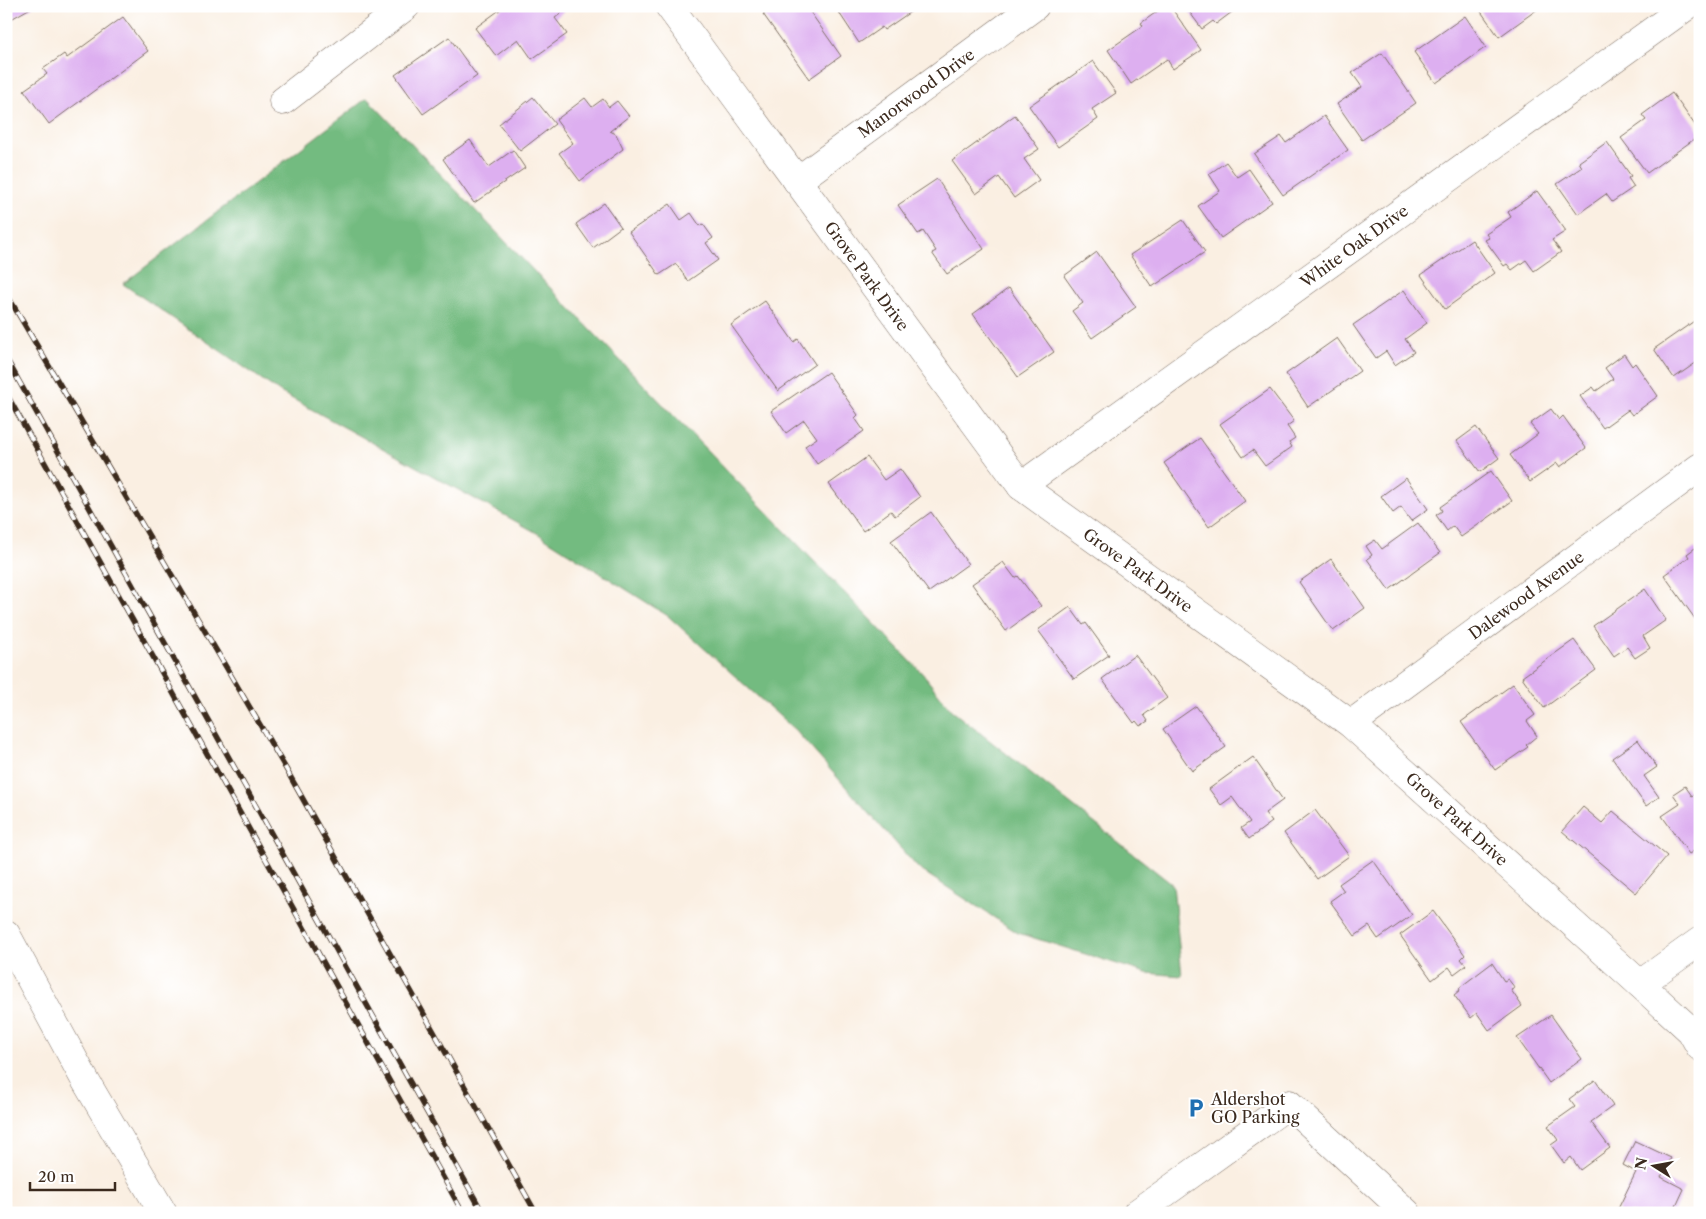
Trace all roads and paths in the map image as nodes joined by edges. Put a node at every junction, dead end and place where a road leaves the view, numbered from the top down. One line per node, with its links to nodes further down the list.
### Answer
1 (406, 6): 5 (street)
2 (669, 6): 6 (street, Grove Park Drive)
3 (1035, 6): 6 (street, Manorwood Drive)
4 (1688, 6): 8 (street, White Oak Drive)
5 (283, 101)
6 (797, 181): 8 (street, Grove Park Drive)
7 (1700, 467): 9 (street, Dalewood Avenue)
8 (1021, 486): 9 (street, Grove Park Drive)
9 (1351, 724): 12 (street, Grove Park Drive)
10 (6, 934): 14 (street)
11 (1700, 941): 12 (street)
12 (1640, 984): 13 (street, Grove Park Drive)
13 (1700, 1047)
14 (163, 1213)
15 (1137, 1213): 16 (street)
16 (1407, 1213)

